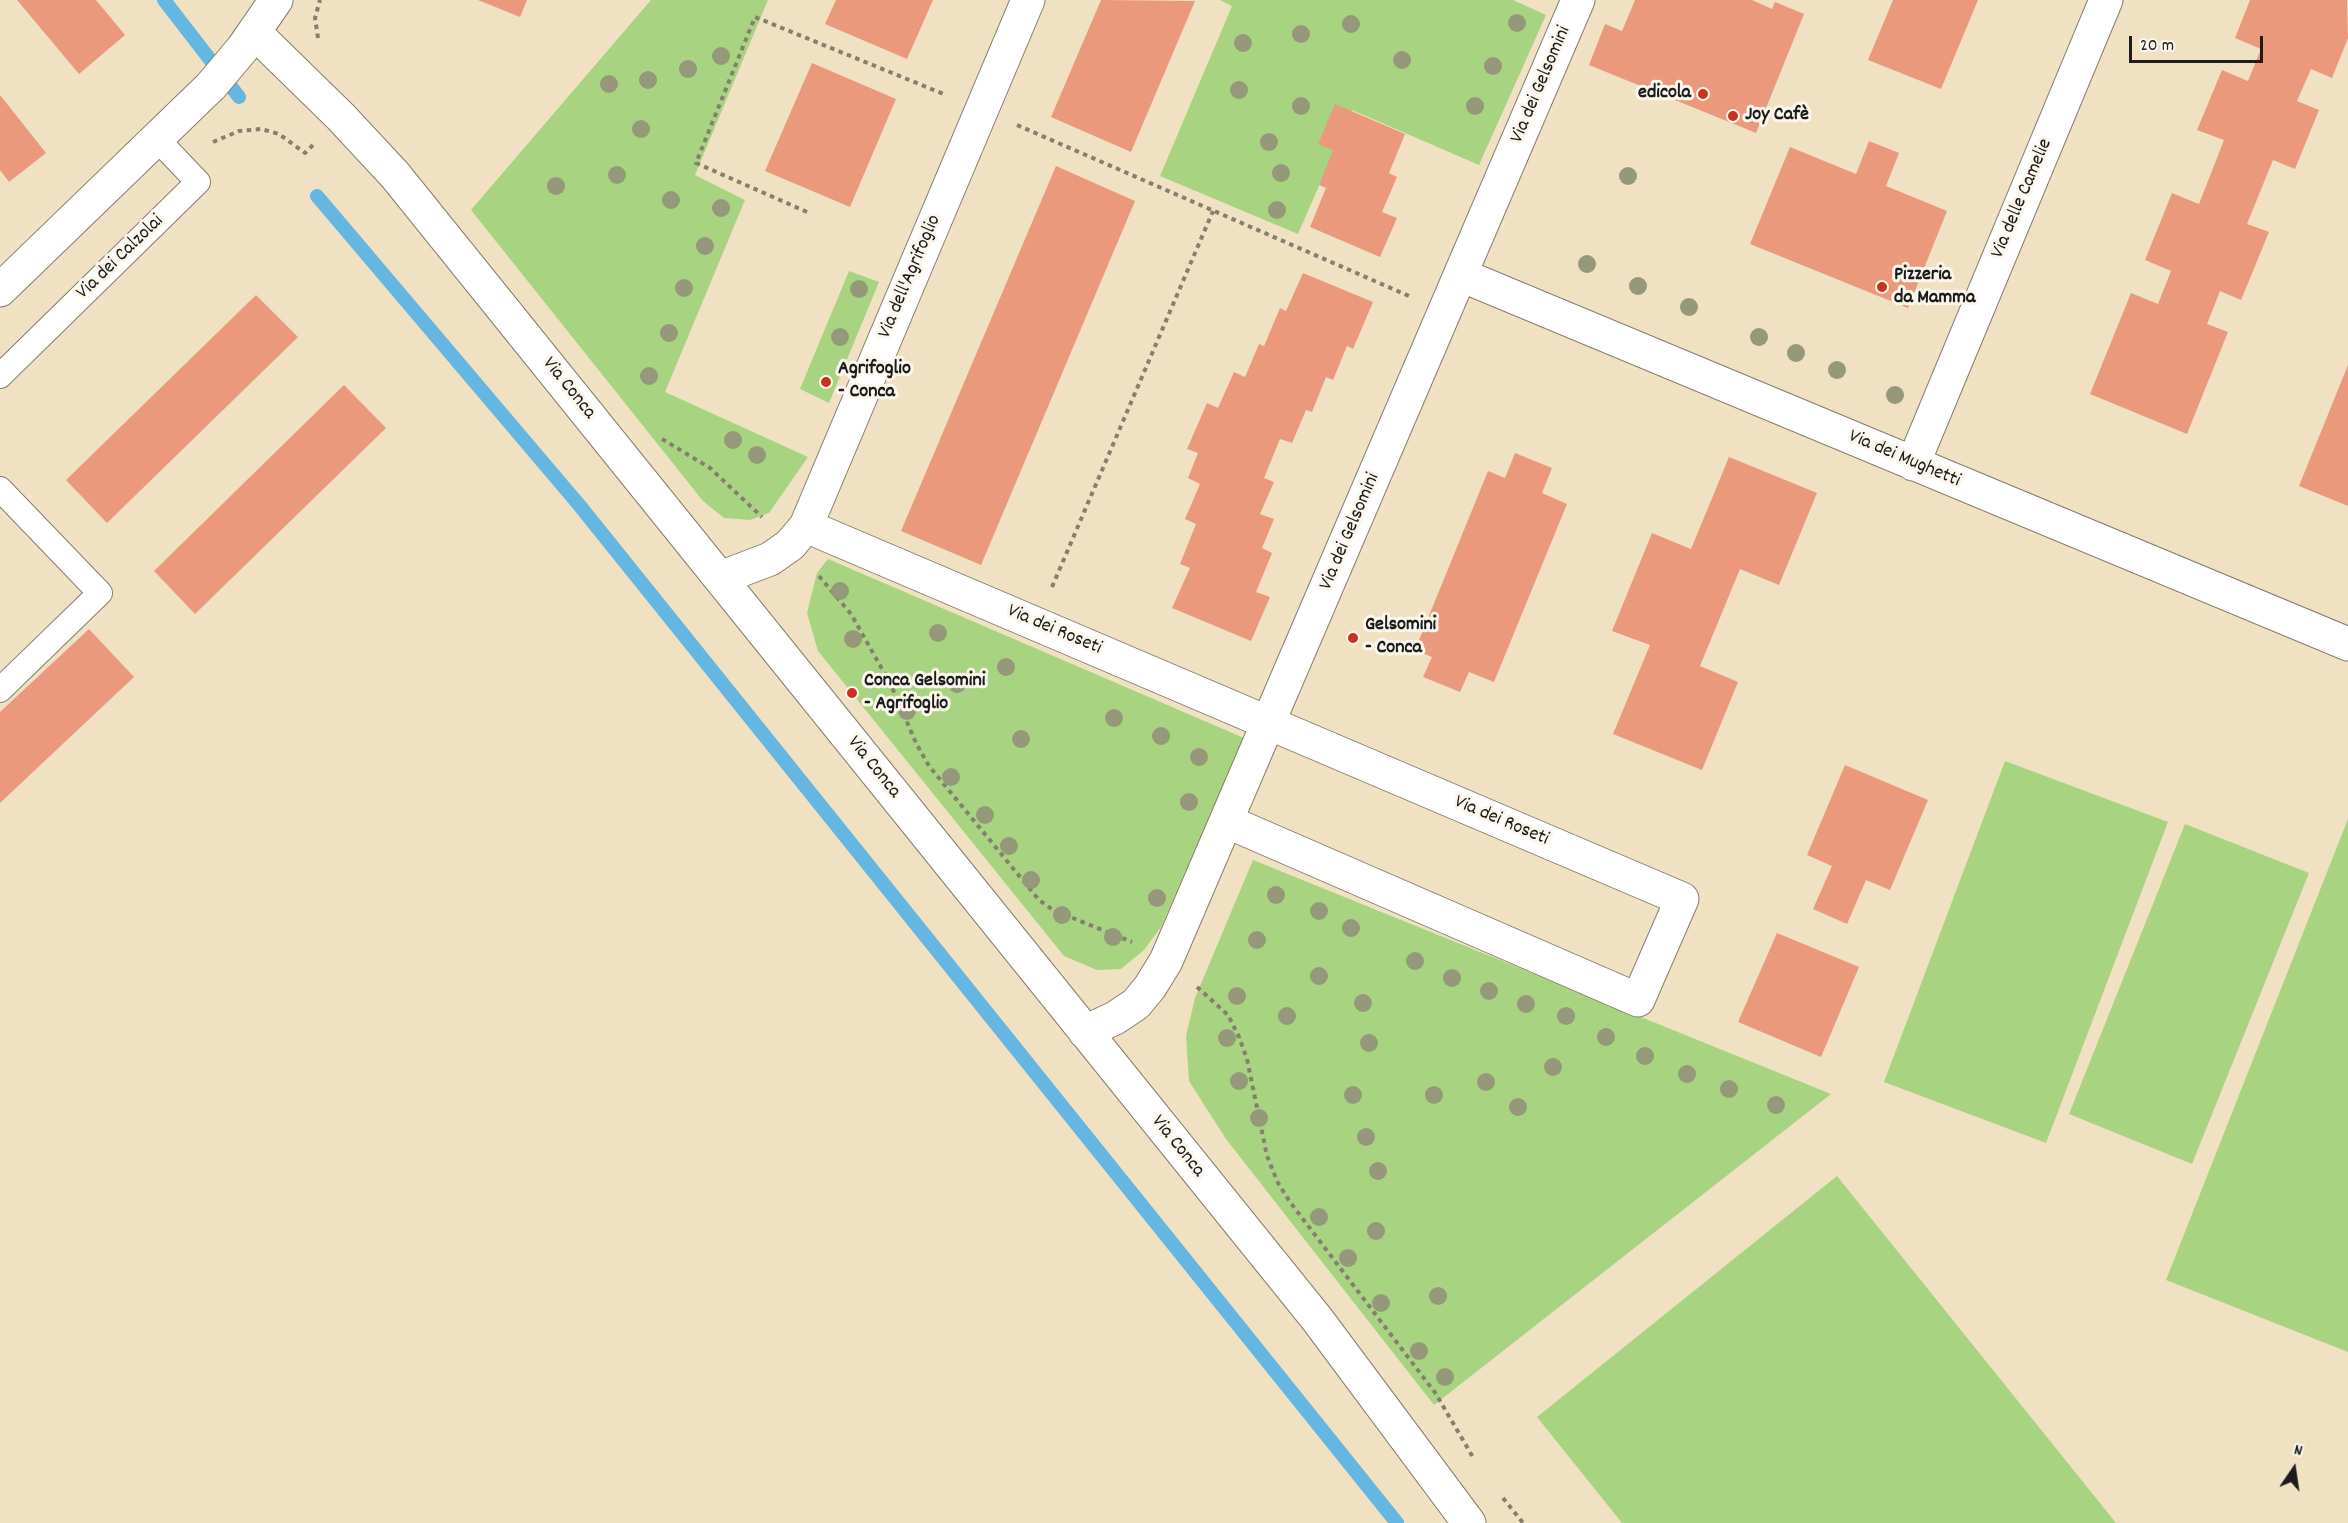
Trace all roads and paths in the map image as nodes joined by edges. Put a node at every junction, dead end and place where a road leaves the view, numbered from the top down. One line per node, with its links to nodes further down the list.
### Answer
1 (1028, 0): 5 (street, Via dell'Agrifoglio)
2 (2106, 0): 14 (street, Via delle Camelie)
3 (1576, 1): 9 (street, Via dei Gelsomini)
4 (263, 17): 6 (street); 17 (street, Via Conca)
5 (982, 110): 7 (path); 8 (path); 16 (street, Via dell'Agrifoglio)
6 (157, 139): 10 (street); 12 (lane, Via dei Calzolai)
7 (1213, 211): 11 (path); 18 (path)
8 (807, 212)
9 (1461, 275): 11 (street, Via dei Gelsomini); 14 (street, Via dei Mughetti)
10 (0, 290)
11 (1445, 312): 21 (street, Via dei Gelsomini)
12 (0, 376)
13 (660, 437): 16 (path)
14 (1913, 464): 19 (street, Via dei Mughetti)
15 (0, 489): 20 (lane)
16 (798, 536): 17 (street); 18 (street, Via dei Roseti); 23 (path)
17 (720, 578): 24 (street, Via Conca)
18 (1036, 624): 21 (street, Via dei Roseti)
19 (2348, 644)
20 (0, 690)
21 (1269, 722): 22 (street, Via dei Gelsomini); 22 (street, Via dei Roseti)
22 (1226, 821): 23 (street, Via dei Gelsomini)
23 (1166, 961): 24 (street, Via dei Gelsomini); 25 (path)
24 (1085, 1032): 27 (street, Via Conca)
25 (1477, 1462)
26 (1502, 1497): 28 (path)
27 (1469, 1523)
28 (1523, 1523)

